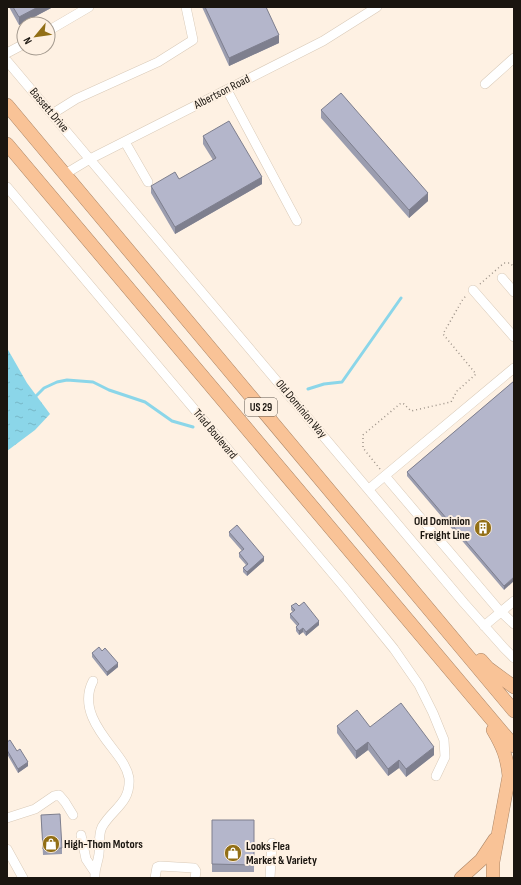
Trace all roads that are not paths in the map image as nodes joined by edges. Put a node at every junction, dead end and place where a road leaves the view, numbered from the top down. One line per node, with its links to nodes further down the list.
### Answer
1 (89, 7): 4 (street)
2 (186, 7): 12 (street)
3 (378, 7): 10 (street, Albertson Road)
4 (56, 26)
5 (16, 48): 6 (street)
6 (7, 53)
7 (514, 58): 9 (street)
8 (7, 61): 12 (street, Bassett Drive)
9 (485, 84)
10 (227, 90): 13 (street, Albertson Road); 21 (street)
11 (7, 105): 16 (highway, US 29)
12 (52, 114): 15 (street, Bassett Drive)
13 (125, 142): 15 (street, Albertson Road); 17 (street)
14 (7, 144): 37 (highway, US 29)
15 (90, 159): 16 (street, Albertson Road); 28 (street, Old Dominion Way)
16 (65, 174): 29 (highway, US 29)
17 (148, 182)
18 (7, 187): 19 (street, Triad Boulevard)
19 (16, 198): 20 (street); 40 (street, Triad Boulevard)
20 (7, 202)
21 (297, 221)
22 (502, 278): 24 (street)
23 (473, 290): 25 (street)
24 (514, 292)
25 (514, 337)
26 (514, 368): 27 (street)
27 (385, 475): 28 (street); 31 (street)
28 (369, 489): 33 (street, Old Dominion Way)
29 (410, 586): 36 (highway); 38 (highway, US 29)
30 (514, 601): 31 (street)
31 (501, 612): 32 (street); 33 (street)
32 (514, 624)
33 (484, 626): 34 (street, Old Dominion Way)
34 (514, 658)
35 (92, 681): 47 (street)
36 (514, 686)
37 (469, 693): 39 (highway, US 29); 44 (highway)
38 (514, 711)
39 (514, 746)
40 (436, 776)
41 (73, 815): 42 (street)
42 (7, 818)
43 (81, 835): 47 (street)
44 (499, 835): 52 (highway); 53 (highway)
45 (272, 843): 51 (street)
46 (7, 849): 48 (street)
47 (95, 874)
48 (23, 878)
49 (155, 878): 50 (street)
50 (195, 878)
51 (270, 878)
52 (461, 878)
53 (493, 878)

